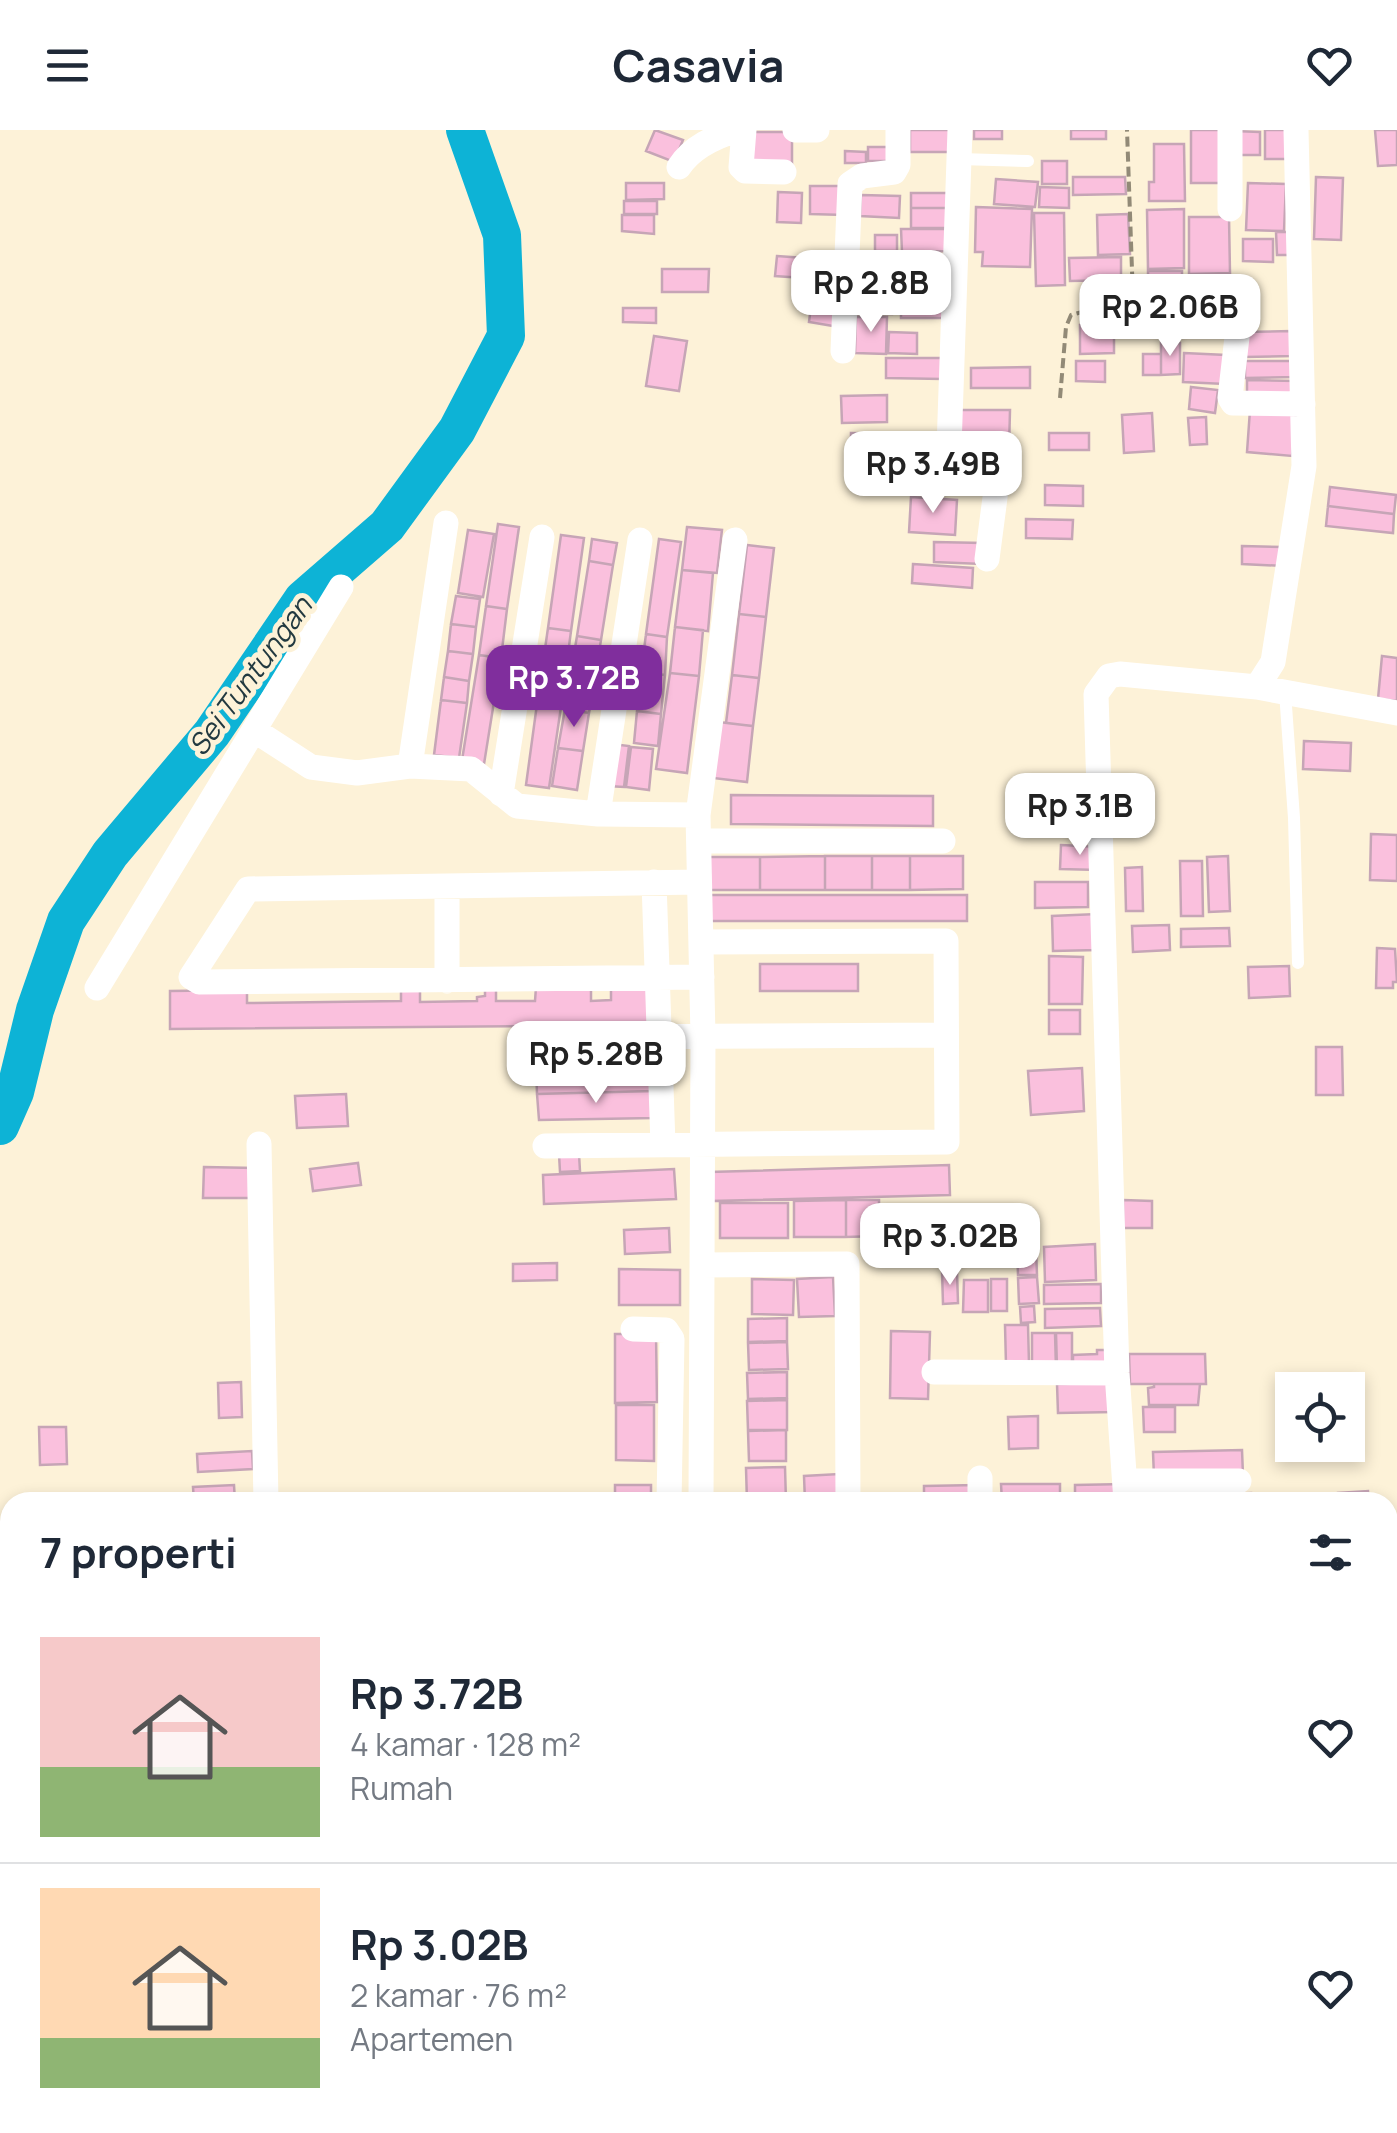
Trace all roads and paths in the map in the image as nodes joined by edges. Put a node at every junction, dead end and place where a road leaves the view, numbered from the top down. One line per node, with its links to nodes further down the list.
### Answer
1 (736, 130): 12 (street)
2 (744, 130): 13 (street)
3 (795, 130): 4 (street)
4 (818, 130)
5 (898, 130): 16 (street)
6 (960, 130): 10 (street)
7 (1127, 130): 17 (path)
8 (1230, 130): 14 (street)
9 (1296, 130): 18 (street)
10 (960, 159): 11 (lane); 23 (street)
11 (1028, 161)
12 (679, 167)
13 (784, 172)
14 (1230, 208)
15 (1240, 310): 18 (street)
16 (843, 351)
17 (1060, 398)
18 (1302, 404): 25 (street)
19 (446, 523): 29 (street)
20 (542, 537): 30 (street)
21 (640, 540): 31 (street)
22 (734, 540): 32 (street)
23 (987, 559)
24 (340, 587): 28 (street)
25 (1257, 687): 26 (street); 54 (street)
26 (1285, 692): 27 (street); 38 (lane)
27 (1397, 713)
28 (254, 730): 29 (street); 42 (street)
29 (410, 766): 30 (street)
30 (501, 794): 31 (street)
31 (598, 814): 32 (street)
32 (698, 828): 33 (street); 35 (street)
33 (944, 841)
34 (654, 882): 35 (street); 36 (street); 40 (street)
35 (698, 882): 37 (street)
36 (447, 887): 41 (street); 41 (street)
37 (701, 942): 39 (street); 43 (street)
38 (1298, 964)
39 (702, 977): 40 (street); 45 (street)
40 (658, 978): 41 (street); 44 (street)
41 (447, 981)
42 (97, 988)
43 (946, 1035): 45 (street); 49 (street)
44 (659, 1036): 45 (street); 46 (street); 48 (street)
45 (703, 1036): 49 (street)
46 (542, 1037)
47 (259, 1144): 56 (street)
48 (664, 1144): 49 (street); 50 (street)
49 (702, 1144): 51 (street)
50 (545, 1146)
51 (702, 1265): 58 (street); 59 (street)
52 (633, 1329): 57 (street)
53 (934, 1372): 54 (street)
54 (1116, 1373): 60 (street)
55 (1239, 1481): 60 (street)
56 (266, 1492)
57 (670, 1492)
58 (701, 1492)
59 (848, 1492)
60 (1126, 1492)

